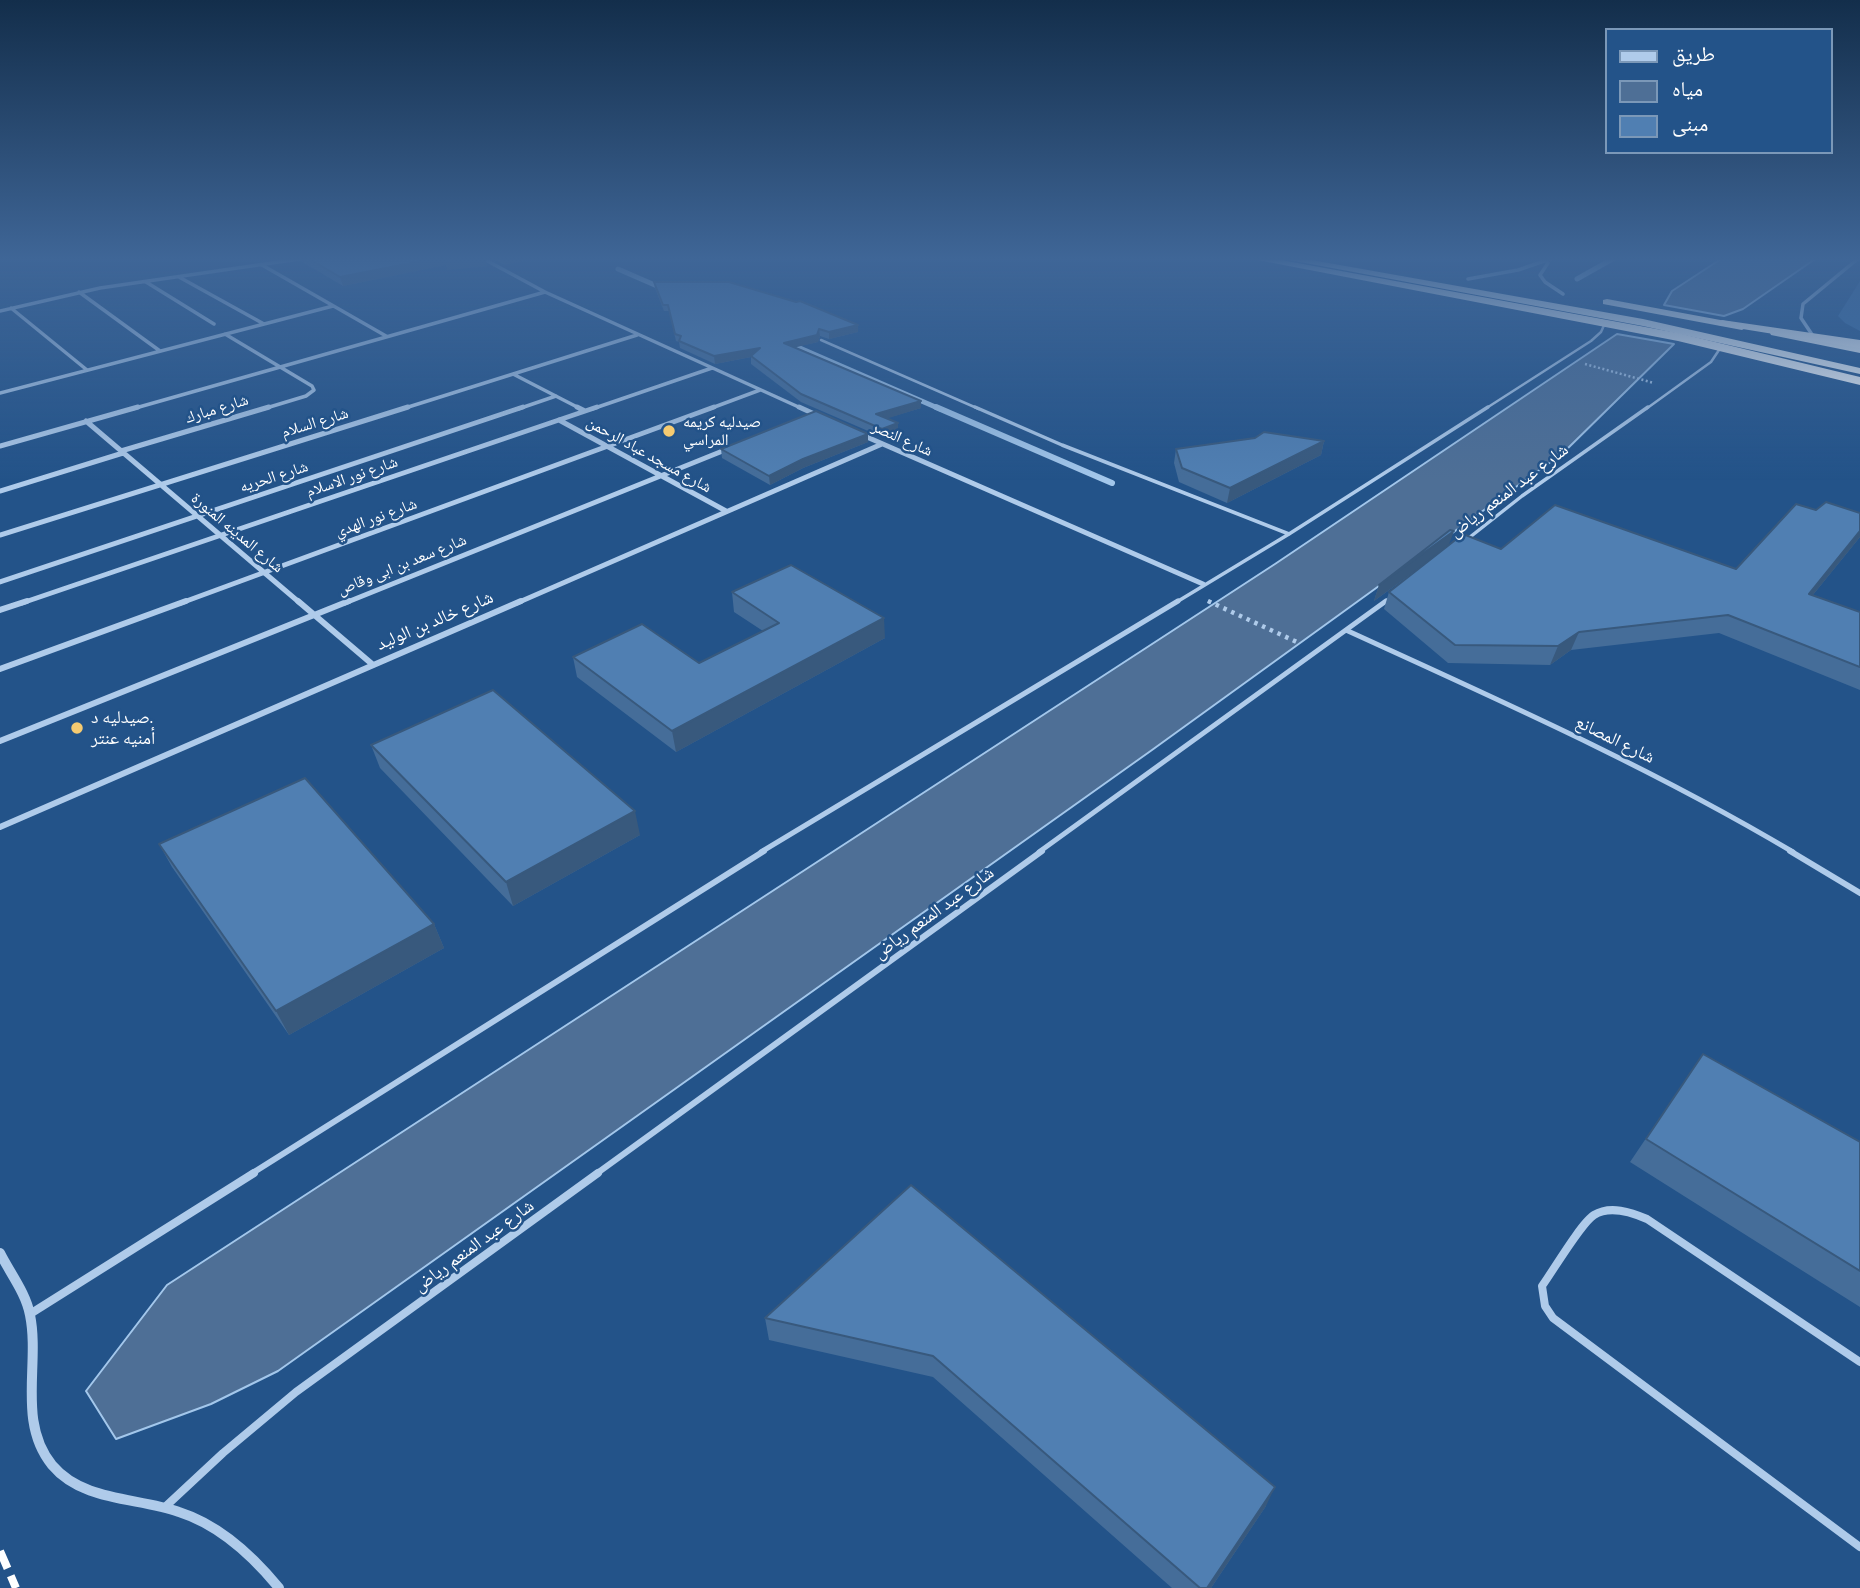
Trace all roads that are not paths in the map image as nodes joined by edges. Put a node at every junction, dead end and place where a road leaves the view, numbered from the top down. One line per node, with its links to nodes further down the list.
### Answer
1 (39, 331): 24 (street)
2 (133, 331): 21 (street)
3 (236, 331): 13 (street)
4 (377, 331): 15 (street)
5 (404, 331): 15 (street)
6 (630, 331): 14 (street)
7 (1601, 331): 48 (lane)
8 (1654, 331): 18 (highway)
9 (1665, 331): 18 (highway)
10 (1763, 331): 20 (highway)
11 (1779, 331): 16 (highway)
12 (1810, 331): 16 (street)
13 (225, 334): 21 (street); 22 (street)
14 (638, 335): 23 (street); 26 (street, شارع السلام)
15 (386, 336): 22 (street)
16 (1813, 336): 19 (highway)
17 (821, 340): 48 (lane)
18 (1727, 343): 25 (highway); 27 (highway); 51 (lane, شارع عبد المنعم رياض)
19 (1860, 344)
20 (1860, 350)
21 (160, 351): 24 (street)
22 (279, 366): 36 (street); 42 (street, شارع مبارك)
23 (712, 368): 28 (street); 31 (street, شارع نور الاسلام)
24 (87, 370): 29 (street)
25 (1860, 371)
26 (512, 374): 30 (street); 44 (street, شارع السلام)
27 (1860, 381)
28 (760, 390): 32 (street); 41 (street, شارع نور الهدي)
29 (0, 393)
30 (556, 396): 31 (street); 47 (street, شارع الحريه)
31 (585, 411): 35 (street, شارع نور الاسلام)
32 (816, 414): 33 (street); 34 (street)
33 (803, 419)
34 (827, 419)
35 (559, 420): 41 (street, شارع مسجد عباد الرحمن); 50 (street, شارع نور الاسلام)
36 (86, 421): 40 (street); 42 (street, شارع المدينه المنورة)
37 (849, 429): 38 (street, شارع النصر)
38 (883, 444): 46 (street, شارع خالد بن الوليد); 54 (street, شارع النصر)
39 (738, 445): 43 (street, شارع سعد بن ابى وقاص)
40 (0, 446)
41 (607, 446): 43 (street, شارع مسجد عباد الرحمن); 52 (street, شارع نور الهدي)
42 (122, 452): 44 (street, شارع المدينه المنورة); 45 (street, شارع مبارك)
43 (661, 476): 46 (street, شارع مسجد عباد الرحمن); 57 (street, شارع سعد بن ابى وقاص)
44 (160, 485): 47 (street, شارع المدينه المنورة); 49 (street, شارع السلام)
45 (0, 491)
46 (726, 511): 59 (street, شارع خالد بن الوليد)
47 (197, 516): 50 (street, شارع المدينه المنورة); 53 (street, شارع الحريه)
48 (1289, 534): 54 (lane)
49 (0, 535)
50 (220, 535): 52 (street, شارع المدينه المنورة); 56 (street, شارع نور الاسلام)
51 (1457, 547)
52 (264, 572): 57 (street, شارع المدينه المنورة); 60 (street, شارع نور الهدي)
53 (0, 582)
54 (1203, 584): 65 (lane)
55 (1392, 597): 58 (lane, شارع عبد المنعم رياض)
56 (0, 610)
57 (315, 615): 59 (street, شارع المدينه المنورة); 61 (street, شارع سعد بن ابى وقاص)
58 (1348, 631): 63 (lane, شارع المصانع); 67 (lane, شارع عبد المنعم رياض)
59 (372, 664): 62 (street, شارع خالد بن الوليد)
60 (0, 669)
61 (0, 741)
62 (0, 827)
63 (1860, 893)
64 (0, 1253): 65 (street)
65 (30, 1314): 67 (street)
66 (1860, 1362): 68 (lane)
67 (166, 1507): 69 (street)
68 (1860, 1547)
69 (279, 1588)

